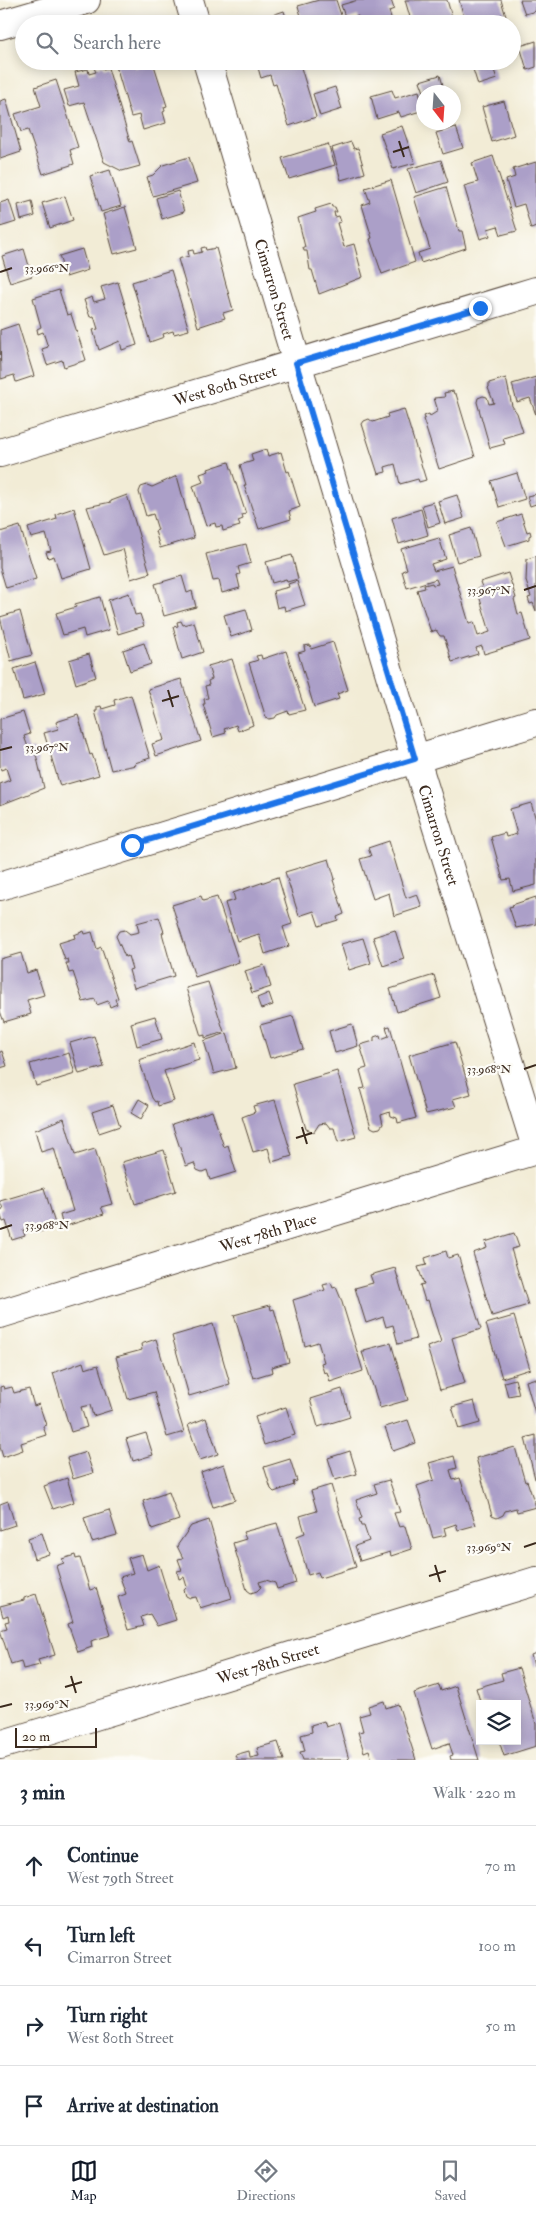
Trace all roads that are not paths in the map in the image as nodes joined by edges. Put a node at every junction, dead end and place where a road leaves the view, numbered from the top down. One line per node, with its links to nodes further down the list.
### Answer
1 (86, 0): 3 (street)
2 (188, 0): 4 (street)
3 (34, 15)
4 (193, 15)
5 (15, 21): 6 (street)
6 (0, 25)
7 (210, 70): 9 (street, Cimarron Street)
8 (536, 291): 9 (street, West 80th Street)
9 (296, 363): 10 (street, West 80th Street); 12 (street, Cimarron Street)
10 (0, 453)
11 (536, 722): 12 (street)
12 (415, 759): 13 (street); 14 (street, Cimarron Street)
13 (0, 886)
14 (536, 1148): 15 (street, West 78th Place)
15 (0, 1314)
16 (536, 1581): 17 (street, West 78th Street)
17 (0, 1745)

